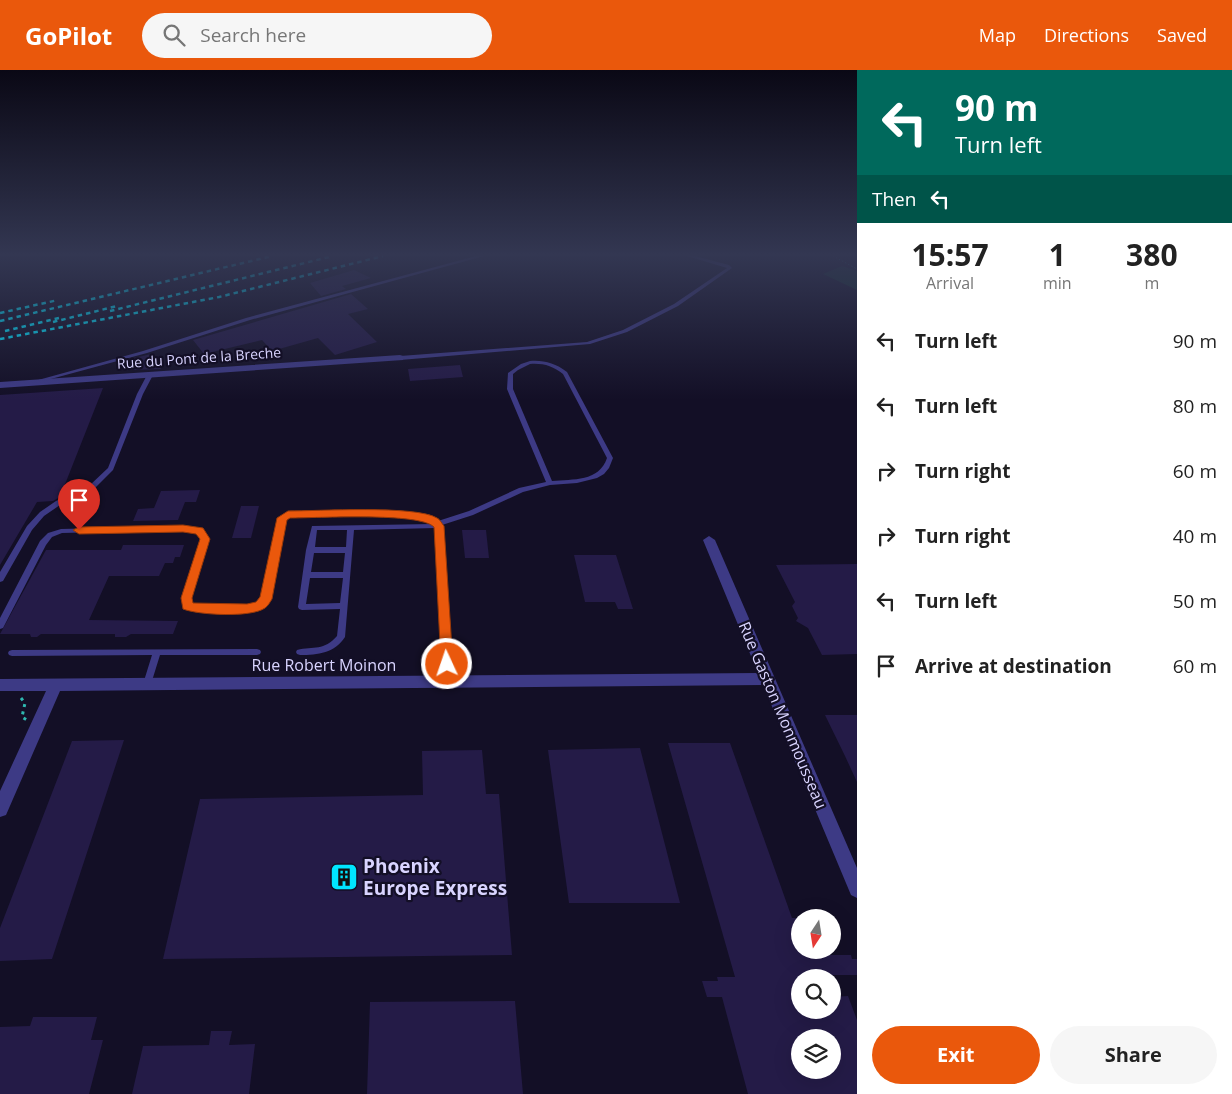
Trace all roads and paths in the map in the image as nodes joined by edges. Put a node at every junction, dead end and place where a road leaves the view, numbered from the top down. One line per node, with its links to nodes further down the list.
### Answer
1 (305, 304): 5 (lane)
2 (678, 304): 3 (lane)
3 (400, 358): 4 (street, Rue du Pont de la Breche)
4 (150, 375): 5 (street, Rue du Pont de la Breche); 15 (lane)
5 (30, 383): 6 (street, Rue du Pont de la Breche)
6 (0, 385)
7 (550, 483): 7 (lane); 8 (lane)
8 (438, 525): 9 (lane); 17 (lane); 23 (lane)
9 (351, 527): 11 (lane); 12 (lane)
10 (709, 540): 22 (street, Rue Gaston Monmousseau)
11 (310, 550): 12 (lane); 13 (lane)
12 (349, 550): 14 (lane)
13 (306, 575): 14 (lane); 16 (lane)
14 (346, 575): 16 (lane)
15 (0, 579)
16 (344, 606): 20 (lane)
17 (0, 626)
18 (157, 652): 19 (lane); 21 (lane); 25 (lane)
19 (257, 652)
20 (300, 652)
21 (12, 653)
22 (768, 678): 23 (street, Rue Robert Moinon); 30 (street, Rue Gaston Monmousseau)
23 (448, 681): 25 (street, Rue Robert Moinon)
24 (56, 684): 25 (street, Rue Robert Moinon); 26 (street, Rue Robert Moinon); 28 (street)
25 (147, 684)
26 (0, 685)
27 (17, 696): 28 (path)
28 (40, 721): 29 (street)
29 (0, 809)
30 (857, 889)

